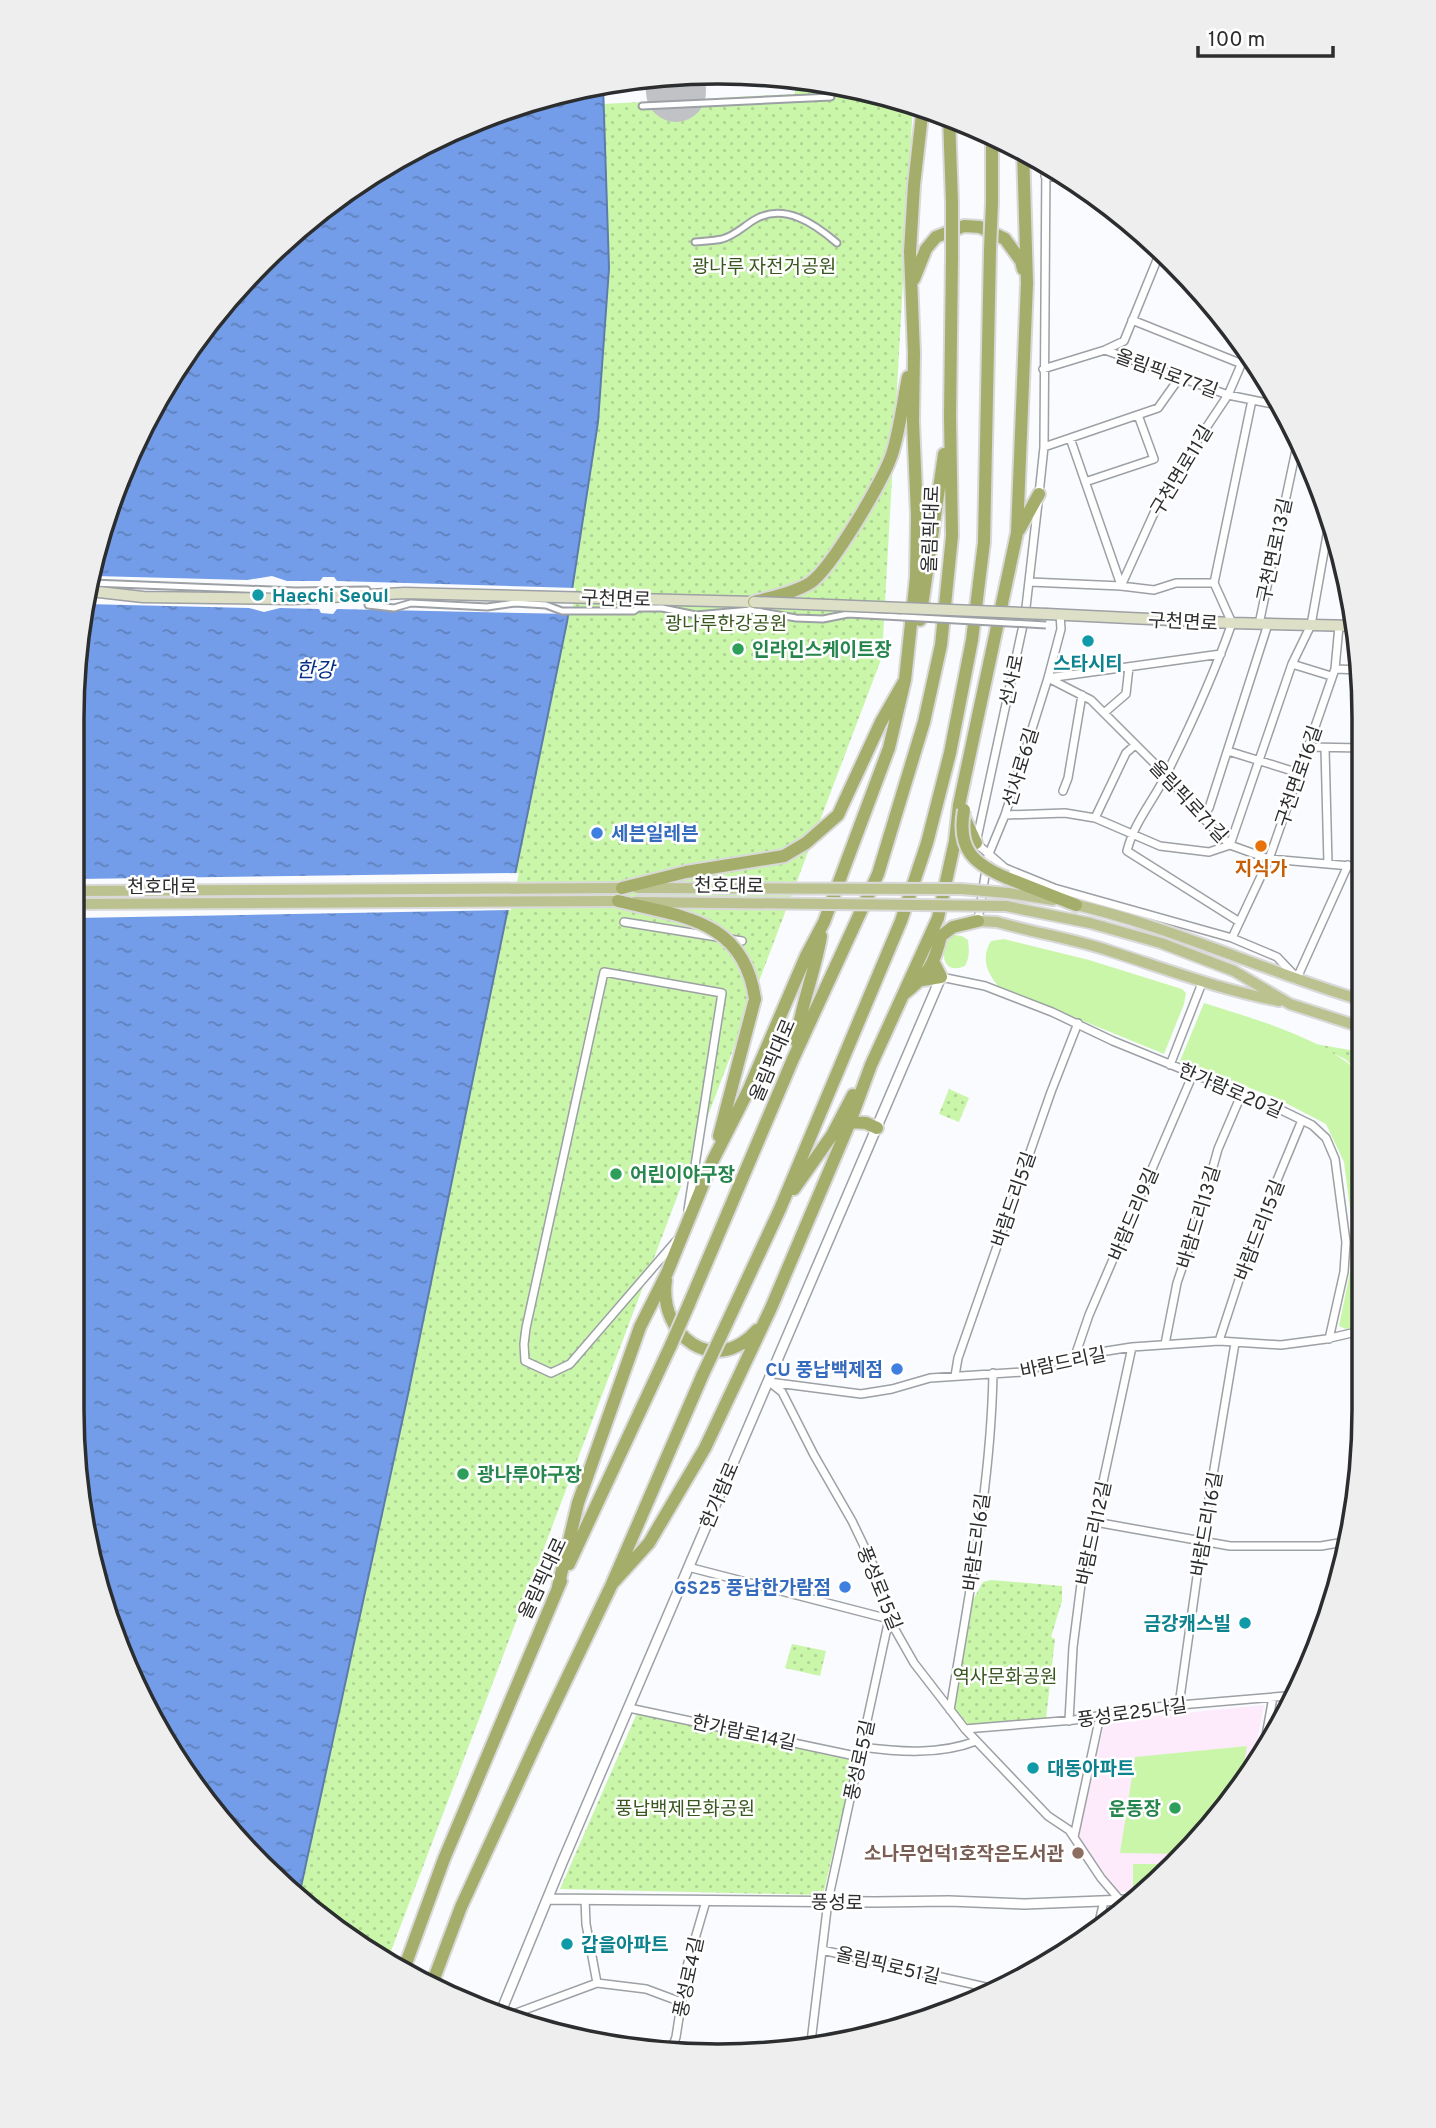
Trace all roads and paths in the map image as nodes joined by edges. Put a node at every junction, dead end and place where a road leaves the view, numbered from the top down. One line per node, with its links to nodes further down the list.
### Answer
1 (831, 97): 2 (street)
2 (642, 106)
3 (922, 118): 12 (highway)
4 (949, 128): 23 (highway, 올림픽대로, bridge)
5 (992, 146): 108 (highway, bridge)
6 (1023, 163): 11 (highway)
7 (1045, 176): 17 (street, 선사로)
8 (695, 242): 9 (street)
9 (837, 243)
10 (1157, 261): 13 (street)
11 (1027, 283): 12 (highway); 29 (highway)
12 (912, 287): 15 (highway)
13 (1132, 320): 14 (street); 16 (street)
14 (1105, 350): 17 (street); 18 (street, 올림픽로77길)
15 (914, 353): 37 (highway); 51 (highway)
16 (1242, 364): 19 (street, 올림픽로77길)
17 (1043, 369): 25 (street, 선사로)
18 (1180, 377): 19 (street, 올림픽로77길); 22 (street)
19 (1228, 395): 20 (street, 올림픽로77길); 34 (street, 구천면로11길)
20 (1252, 400): 21 (street, 올림픽로77길); 33 (street, 구천면로11길)
21 (1268, 403)
22 (1138, 415): 24 (street); 27 (street)
23 (950, 416): 51 (highway); 99 (highway, 올림픽대로)
24 (1070, 438): 25 (street); 27 (street)
25 (1044, 447): 28 (street, 선사로)
26 (1295, 456): 42 (street, 구천면로13길)
27 (1086, 482): 34 (street)
28 (1039, 494): 29 (highway); 31 (street, 선사로)
29 (1017, 533): 64 (highway)
30 (1326, 541): 43 (street)
31 (1030, 582): 34 (street); 69 (street, 선사로)
32 (99, 583): 35 (street)
33 (1214, 583): 34 (street); 41 (street)
34 (1121, 586)
35 (367, 590)
36 (97, 592): 37 (main road, 구천면로)
37 (754, 602): 40 (main road, 구천면로, bridge)
38 (368, 605): 40 (street, bridge)
39 (1060, 614): 40 (main road, 구천면로); 41 (main road, 구천면로); 52 (street, 선사로6길)
40 (1046, 619)
41 (1232, 623): 42 (main road, 구천면로); 46 (street)
42 (1263, 624): 43 (main road, 구천면로); 59 (street)
43 (1311, 625): 44 (main road, 구천면로); 47 (street)
44 (1339, 626): 45 (main road, 구천면로); 50 (street, 구천면로16길)
45 (1345, 626)
46 (1221, 654): 48 (street); 62 (street)
47 (1292, 664): 50 (street); 60 (street)
48 (1129, 667): 52 (street); 54 (street)
49 (1350, 671): 50 (street)
50 (1333, 673): 56 (street, 구천면로16길)
51 (906, 674): 76 (highway, bridge); 84 (highway)
52 (1048, 678): 53 (street, 올림픽로71길); 65 (street, 선사로6길)
53 (1082, 695): 54 (street, 올림픽로71길); 63 (street)
54 (1104, 713): 55 (street, 올림픽로71길)
55 (1135, 745): 62 (street, 올림픽로71길); 67 (street, 올림픽로71길)
56 (1308, 747): 57 (street); 61 (street, 구천면로16길)
57 (1325, 748): 58 (street); 73 (street)
58 (1352, 748)
59 (1228, 751): 60 (street); 66 (street)
60 (1259, 760): 61 (street); 70 (street)
61 (1299, 773): 72 (street, 구천면로16길)
62 (1166, 775): 66 (street, 올림픽로71길); 68 (street)
63 (1063, 791)
64 (961, 808): 69 (highway); 80 (highway, bridge); 81 (highway)
65 (1005, 815): 67 (street); 71 (street, 선사로6길)
66 (1201, 816): 70 (street, 올림픽로71길)
67 (1094, 818): 68 (street)
68 (1131, 833): 70 (street); 82 (street)
69 (976, 843): 71 (street)
70 (1230, 845): 72 (street, 올림픽로71길)
71 (988, 856): 85 (street, 선사로6길); 87 (street)
72 (1269, 859): 73 (street, 올림픽로71길); 82 (street, 구천면로16길)
73 (1328, 864): 74 (street, 올림픽로71길)
74 (1348, 865): 75 (street, 올림픽로71길); 91 (street)
75 (1352, 866)
76 (622, 888): 77 (main road, 천호대로); 80 (main road, 천호대로, bridge)
77 (84, 891)
78 (618, 901): 79 (main road, 천호대로); 96 (main road, 천호대로, bridge); 107 (highway, bridge)
79 (84, 904)
80 (1076, 905): 91 (main road, 천호대로)
81 (938, 918): 86 (highway); 94 (highway)
82 (1238, 921): 87 (street, 구천면로16길)
83 (624, 922): 88 (street)
84 (824, 922): 99 (highway); 107 (highway)
85 (978, 922): 86 (highway); 93 (main road)
86 (940, 936): 89 (highway)
87 (1231, 938): 91 (street)
88 (742, 941)
89 (934, 963): 90 (highway); 92 (highway)
90 (941, 977): 92 (highway); 97 (street, 한가람로20길); 106 (street, 한가람로)
91 (1297, 978): 95 (main road, 천호대로)
92 (922, 980): 94 (highway)
93 (1202, 983): 96 (main road); 101 (street)
94 (901, 996): 100 (highway)
95 (1352, 997)
96 (1290, 1004): 98 (main road, 천호대로)
97 (1078, 1023): 101 (street, 한가람로20길); 120 (street, 바람드리5길)
98 (1352, 1024)
99 (793, 1059): 127 (highway, 올림픽대로, bridge)
100 (871, 1065): 105 (highway); 108 (highway)
101 (1170, 1065): 102 (street, 한가람로20길)
102 (1193, 1074): 103 (street, 한가람로20길); 118 (street, 바람드리9길)
103 (1242, 1093): 104 (street, 한가람로20길); 116 (street, 바람드리13길)
104 (1302, 1120): 113 (street, 한가람로20길); 114 (street, 바람드리15길)
105 (850, 1122): 106 (highway); 111 (highway)
106 (877, 1129): 121 (street, 한가람로)
107 (713, 1160): 109 (highway)
108 (780, 1209): 126 (highway, bridge)
109 (684, 1231): 109 (street); 110 (highway)
110 (667, 1273): 111 (highway); 127 (highway)
111 (771, 1308): 126 (highway)
112 (1352, 1333): 113 (street, 바람드리길)
113 (1329, 1339): 115 (street, 바람드리길)
114 (1219, 1342): 115 (street, 바람드리길); 116 (street, 바람드리길)
115 (1235, 1343): 123 (street, 바람드리16길)
116 (1165, 1344): 117 (street, 바람드리길)
117 (1132, 1347): 118 (street, 바람드리길); 122 (street, 바람드리12길)
118 (1075, 1356): 119 (street, 바람드리길)
119 (993, 1373): 120 (street, 바람드리길); 133 (street, 바람드리6길)
120 (954, 1376): 121 (street, 바람드리길)
121 (768, 1381): 125 (street, 한가람로); 128 (street, 풍성로15길)
122 (1095, 1522): 123 (street); 135 (street, 바람드리12길)
123 (1202, 1541): 124 (street); 131 (street, 바람드리16길)
124 (1338, 1543)
125 (688, 1567): 128 (street); 132 (street, 한가람로)
126 (612, 1584): 152 (highway)
127 (558, 1587): 151 (highway, 올림픽대로)
128 (889, 1619): 133 (street, 풍성로15길); 139 (street, 풍성로5길)
129 (1283, 1697): 130 (street, 풍성로25나길)
130 (1273, 1698): 131 (street, 풍성로25나길); 136 (street)
131 (1179, 1705): 134 (street, 풍성로25나길)
132 (629, 1708): 140 (street, 한가람로14길); 142 (street, 한가람로)
133 (950, 1710): 137 (street, 풍성로15길)
134 (1100, 1716): 135 (street, 풍성로25나길); 141 (street)
135 (1069, 1721): 137 (street, 풍성로25나길)
136 (1268, 1725)
137 (965, 1729): 138 (street, 풍성로15길)
138 (976, 1741): 139 (street); 141 (street, 풍성로15길)
139 (861, 1747): 140 (street, 풍성로5길)
140 (860, 1757): 148 (street, 풍성로5길)
141 (1074, 1837): 144 (street, 풍성로15길)
142 (548, 1899): 143 (street, 풍성로); 156 (street, 한가람로)
143 (585, 1899): 147 (street, 풍성로); 153 (street)
144 (1122, 1899)
145 (1104, 1900): 146 (street, 풍성로); 148 (street, 풍성로); 149 (street)
146 (1120, 1900)
147 (706, 1901): 148 (street, 풍성로); 155 (street, 풍성로4길)
148 (828, 1901): 150 (street, 풍성로5길)
149 (1100, 1915)
150 (822, 1950): 154 (street, 올림픽로51길); 158 (street, 풍성로5길)
151 (407, 1962)
152 (435, 1977)
153 (597, 1983): 155 (street); 157 (street)
154 (982, 1986)
155 (681, 2002): 159 (street, 풍성로4길)
156 (503, 2006)
157 (520, 2012)
158 (812, 2037)
159 (672, 2043)

